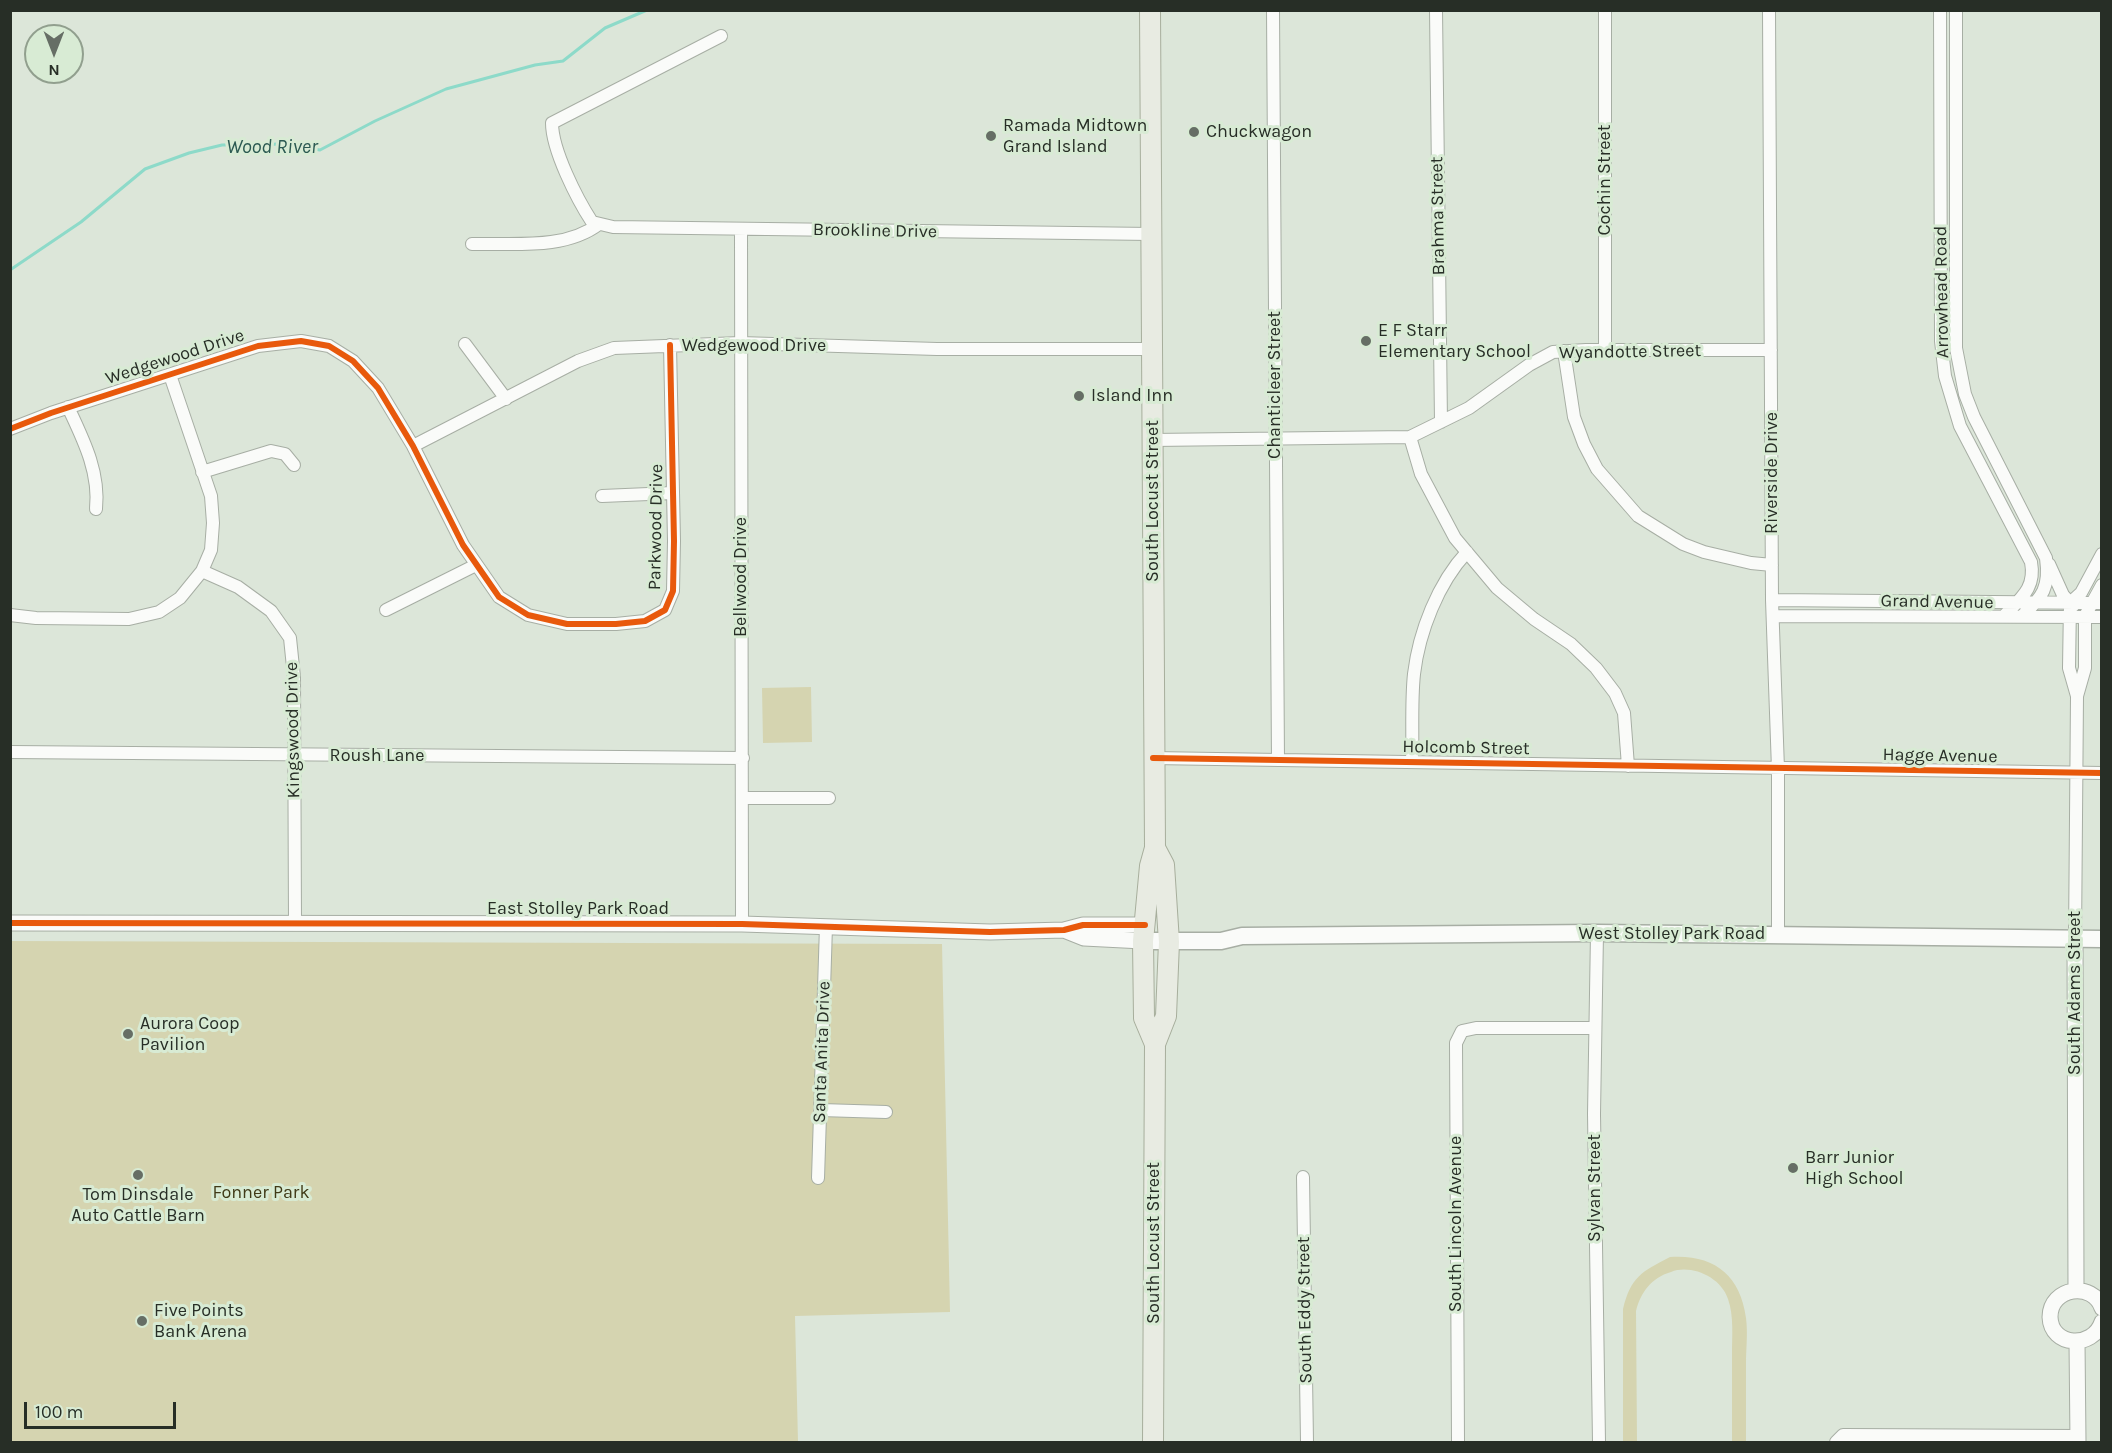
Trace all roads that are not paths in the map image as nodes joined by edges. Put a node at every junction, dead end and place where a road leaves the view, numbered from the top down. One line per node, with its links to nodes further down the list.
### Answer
1 (1150, 10): 11 (main road, South Locust Street)
2 (1273, 10): 26 (street, Chanticleer Street)
3 (1436, 10): 23 (street, Brahma Street)
4 (1605, 10): 17 (street, Cochin Street)
5 (1769, 10): 18 (street, Riverside Drive)
6 (1940, 10): 42 (street, Arrowhead Road)
7 (1956, 10): 36 (street, Arrowhead Road)
8 (721, 36): 9 (street)
9 (599, 224): 10 (street, Brookline Drive); 12 (street)
10 (741, 229): 11 (street, Brookline Drive); 14 (street, Bellwood Drive)
11 (1151, 234): 16 (main road, South Locust Street)
12 (472, 244)
13 (465, 344): 21 (street)
14 (740, 344): 15 (street, Wedgewood Drive); 16 (street, Wedgewood Drive); 56 (street, Bellwood Drive)
15 (670, 345): 21 (street, Wedgewood Drive); 31 (street, Parkwood Drive)
16 (1152, 349): 27 (main road, South Locust Street)
17 (1605, 350): 18 (street, Wyandotte Street); 19 (street, Wyandotte Street)
18 (1771, 350): 38 (street, Riverside Drive)
19 (1564, 351): 23 (street, Wyandotte Street); 38 (street)
20 (170, 375): 22 (street, Wedgewood Drive); 28 (street, Wedgewood Drive); 30 (street)
21 (506, 399): 28 (street, Wedgewood Drive)
22 (68, 407): 24 (street, Wedgewood Drive); 33 (street)
23 (1441, 422): 25 (street, Wyandotte Street)
24 (10, 429)
25 (1410, 437): 26 (street, Wyandotte Street); 34 (street)
26 (1276, 439): 27 (street, Wyandotte Street); 58 (street, Chanticleer Street)
27 (1152, 440): 57 (main road, South Locust Street)
28 (413, 446): 37 (street, Parkwood Drive)
29 (294, 465): 30 (street)
30 (202, 472): 39 (street)
31 (672, 493): 32 (street); 37 (street, Parkwood Drive)
32 (602, 496)
33 (96, 509)
34 (1467, 552): 59 (street); 60 (street)
35 (2102, 554): 46 (street)
36 (2046, 558): 44 (street); 46 (street, Arrowhead Road)
37 (476, 565): 45 (street)
38 (1772, 565): 41 (street, Riverside Drive)
39 (202, 571): 47 (street); 55 (street, Kingswood Drive)
40 (2102, 585): 43 (street)
41 (1772, 600): 42 (street, Grand Avenue); 48 (street, Riverside Drive)
42 (2017, 603): 44 (street, Grand Avenue); 49 (street, Arrowhead Road)
43 (2097, 603): 46 (street, Grand Avenue); 51 (street)
44 (2036, 604): 46 (street, Grand Avenue); 50 (street)
45 (386, 610)
46 (2069, 610): 50 (street, Grand Avenue); 51 (street, Arrowhead Road); 53 (street)
47 (10, 615)
48 (1773, 616): 49 (street, Grand Avenue); 61 (street, Riverside Drive)
49 (2004, 616): 50 (street, Grand Avenue)
50 (2022, 616)
51 (2085, 616): 52 (street); 53 (street)
52 (2102, 616)
53 (2077, 696): 62 (street, South Adams Street)
54 (10, 752): 55 (street, Roush Lane)
55 (296, 755): 56 (street, Roush Lane); 68 (street, Kingswood Drive)
56 (743, 758): 64 (street, Bellwood Drive)
57 (1153, 758): 58 (street, Holcomb Street); 66 (main road, South Locust Street)
58 (1278, 760): 59 (street, Holcomb Street)
59 (1412, 762): 60 (street, Holcomb Street)
60 (1629, 766): 61 (street, Holcomb Street)
61 (1778, 769): 62 (street, Hagge Avenue); 73 (street, Riverside Drive)
62 (2076, 772): 63 (street, Hagge Avenue); 75 (street, South Adams Street)
63 (2102, 773)
64 (742, 798): 65 (street); 69 (street, Bellwood Drive)
65 (830, 798)
66 (1155, 848): 71 (main road, South Locust Street); 74 (main road, South Locust Street)
67 (10, 923): 68 (street, East Stolley Park Road)
68 (295, 923): 69 (street, East Stolley Park Road)
69 (742, 924): 70 (street, East Stolley Park Road)
70 (826, 926): 71 (street, East Stolley Park Road); 79 (street, Santa Anita Drive)
71 (1144, 933): 74 (main road, West Stolley Park Road); 78 (main road, South Locust Street)
72 (1597, 933): 73 (main road, West Stolley Park Road); 74 (main road, West Stolley Park Road); 77 (street, Sylvan Street)
73 (1778, 935): 75 (main road, West Stolley Park Road)
74 (1168, 936): 78 (main road, South Locust Street)
75 (2075, 939): 76 (main road, West Stolley Park Road); 83 (street, South Adams Street)
76 (2102, 939)
77 (1595, 1029): 90 (street, South Lincoln Avenue); 91 (street, Sylvan Street)
78 (1155, 1044): 88 (main road, South Locust Street)
79 (821, 1110): 80 (street); 82 (street, Santa Anita Drive)
80 (886, 1112)
81 (1303, 1177): 89 (street, South Eddy Street)
82 (818, 1178)
83 (2076, 1290): 84 (street); 86 (street)
84 (2102, 1308)
85 (2102, 1322): 86 (street)
86 (2077, 1342): 87 (street)
87 (2078, 1439): 92 (street)
88 (1152, 1443)
89 (1307, 1443)
90 (1458, 1443)
91 (1599, 1443)
92 (1836, 1443)

